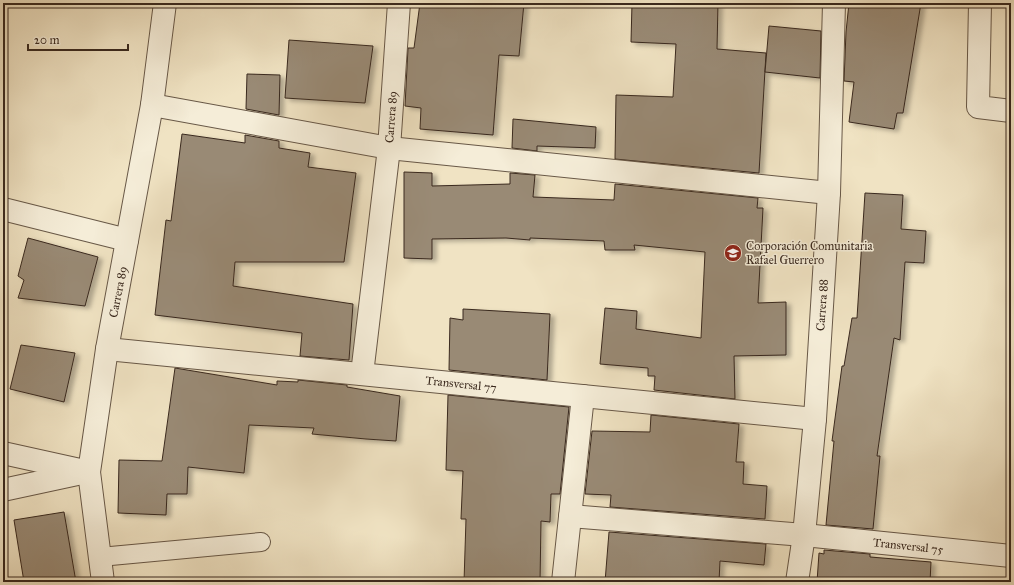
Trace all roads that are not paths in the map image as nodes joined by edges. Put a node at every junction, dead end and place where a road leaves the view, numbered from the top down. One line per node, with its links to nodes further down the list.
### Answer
1 (165, 3): 5 (street, Carrera 89)
2 (399, 3): 7 (street, Carrera 89)
3 (834, 3): 8 (street, Carrera 88)
4 (980, 3): 6 (street)
5 (152, 105): 7 (street); 10 (street, Carrera 89)
6 (1011, 111)
7 (389, 148): 8 (street); 12 (street, Carrera 89)
8 (829, 193): 14 (street, Carrera 88)
9 (3, 209): 10 (street)
10 (127, 240): 11 (street, Carrera 89)
11 (107, 348): 12 (street, Transversal 77); 16 (street, Carrera 89)
12 (362, 374): 13 (street, Transversal 77)
13 (583, 396): 14 (street, Transversal 77); 18 (street)
14 (815, 419): 19 (street, Carrera 88)
15 (3, 453): 16 (street)
16 (89, 472): 17 (street); 22 (street, Carrera 89)
17 (3, 490)
18 (570, 516): 19 (street, Transversal 75); 24 (street)
19 (804, 535): 21 (street, Transversal 75); 25 (street, Carrera 88)
20 (262, 542): 22 (lane)
21 (1011, 556)
22 (100, 557): 23 (street, Carrera 89)
23 (103, 582)
24 (563, 582)
25 (797, 582)

